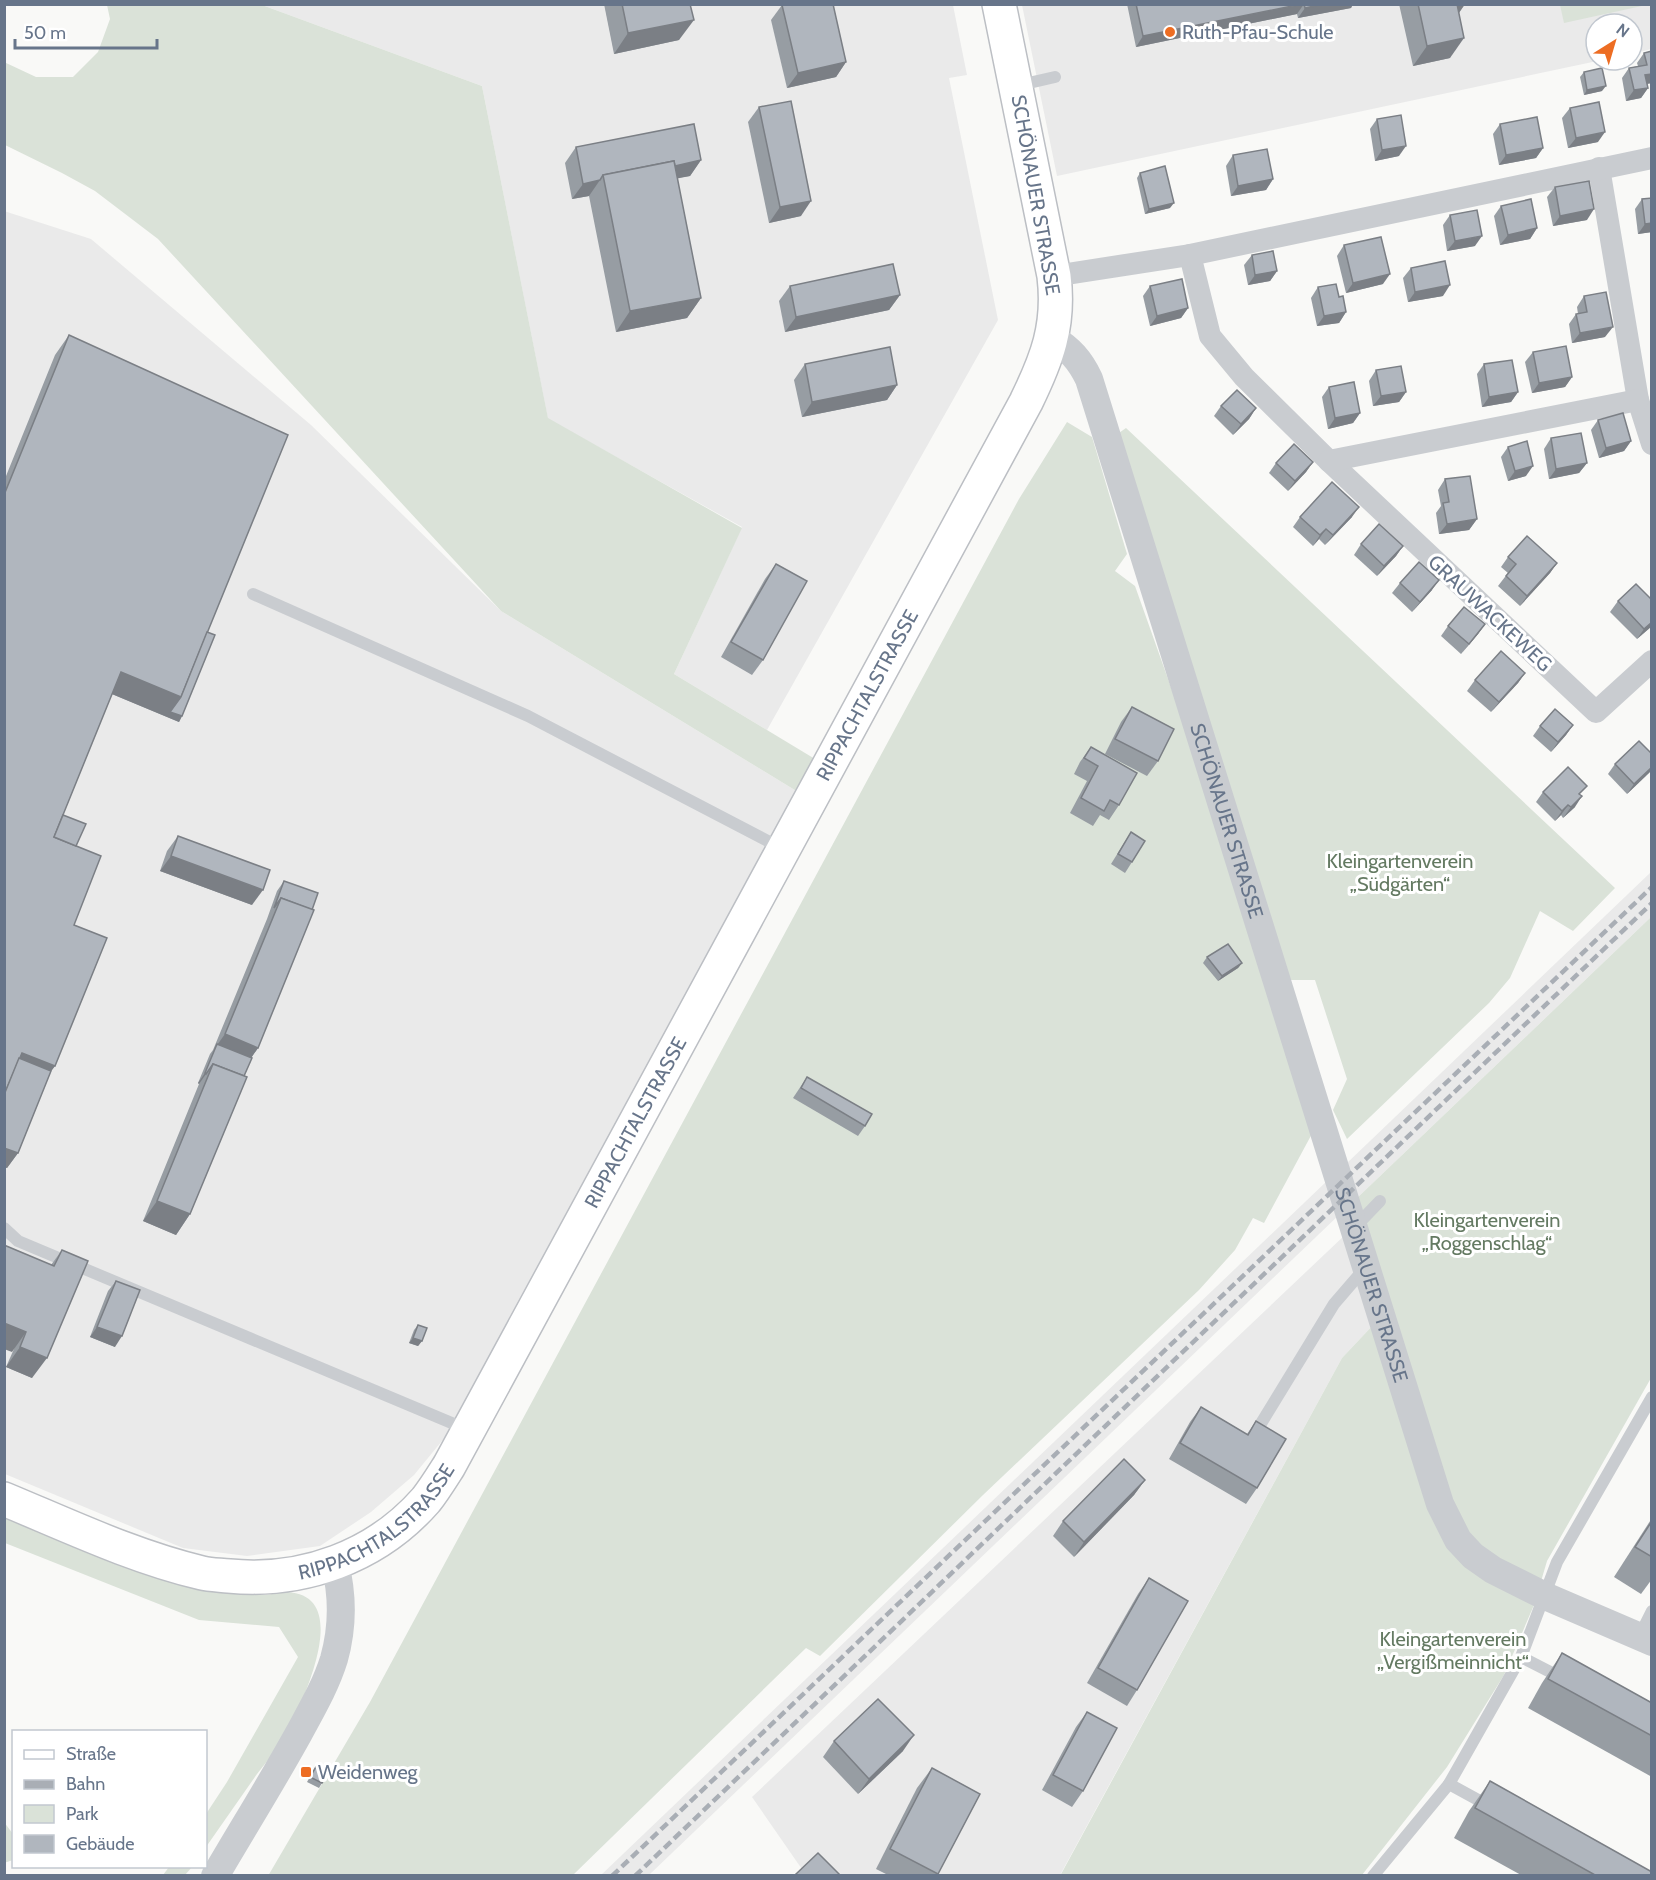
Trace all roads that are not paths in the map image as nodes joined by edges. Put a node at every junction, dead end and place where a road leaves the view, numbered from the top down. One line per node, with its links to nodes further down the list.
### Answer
1 (999, 4): 3 (main road, SCHÖNAUER STRASSE)
2 (1055, 77): 3 (lane)
3 (1016, 86): 7 (main road, SCHÖNAUER STRASSE)
4 (1652, 158): 5 (street)
5 (1599, 168): 6 (street); 9 (street)
6 (1190, 255): 7 (street); 11 (street, GRAUWACKEWEG)
7 (1054, 276): 8 (main road, SCHÖNAUER STRASSE)
8 (1052, 338): 14 (main road, RIPPACHTALSTRASSE); 17 (street, SCHÖNAUER STRASSE)
9 (1638, 400): 10 (street); 11 (street)
10 (1652, 444)
11 (1329, 461): 13 (street, GRAUWACKEWEG)
12 (253, 594): 14 (lane)
13 (1652, 661)
14 (784, 849): 20 (main road, RIPPACHTALSTRASSE)
15 (1380, 1201): 17 (lane)
16 (4, 1228): 20 (lane)
17 (1353, 1228): 18 (street, SCHÖNAUER STRASSE)
18 (1366, 1268): 21 (lane); 24 (street, SCHÖNAUER STRASSE)
19 (1652, 1397): 24 (lane)
20 (470, 1430): 23 (main road, RIPPACHTALSTRASSE)
21 (1257, 1430)
22 (4, 1499): 23 (main road, RIPPACHTALSTRASSE)
23 (335, 1564): 31 (street)
24 (1545, 1596): 26 (street, SCHÖNAUER STRASSE); 27 (lane)
25 (1652, 1611): 26 (lane)
26 (1645, 1640)
27 (1521, 1657): 28 (lane); 29 (lane)
28 (1574, 1684)
29 (1449, 1784): 30 (lane); 32 (lane)
30 (1502, 1813)
31 (215, 1875)
32 (1373, 1875)

